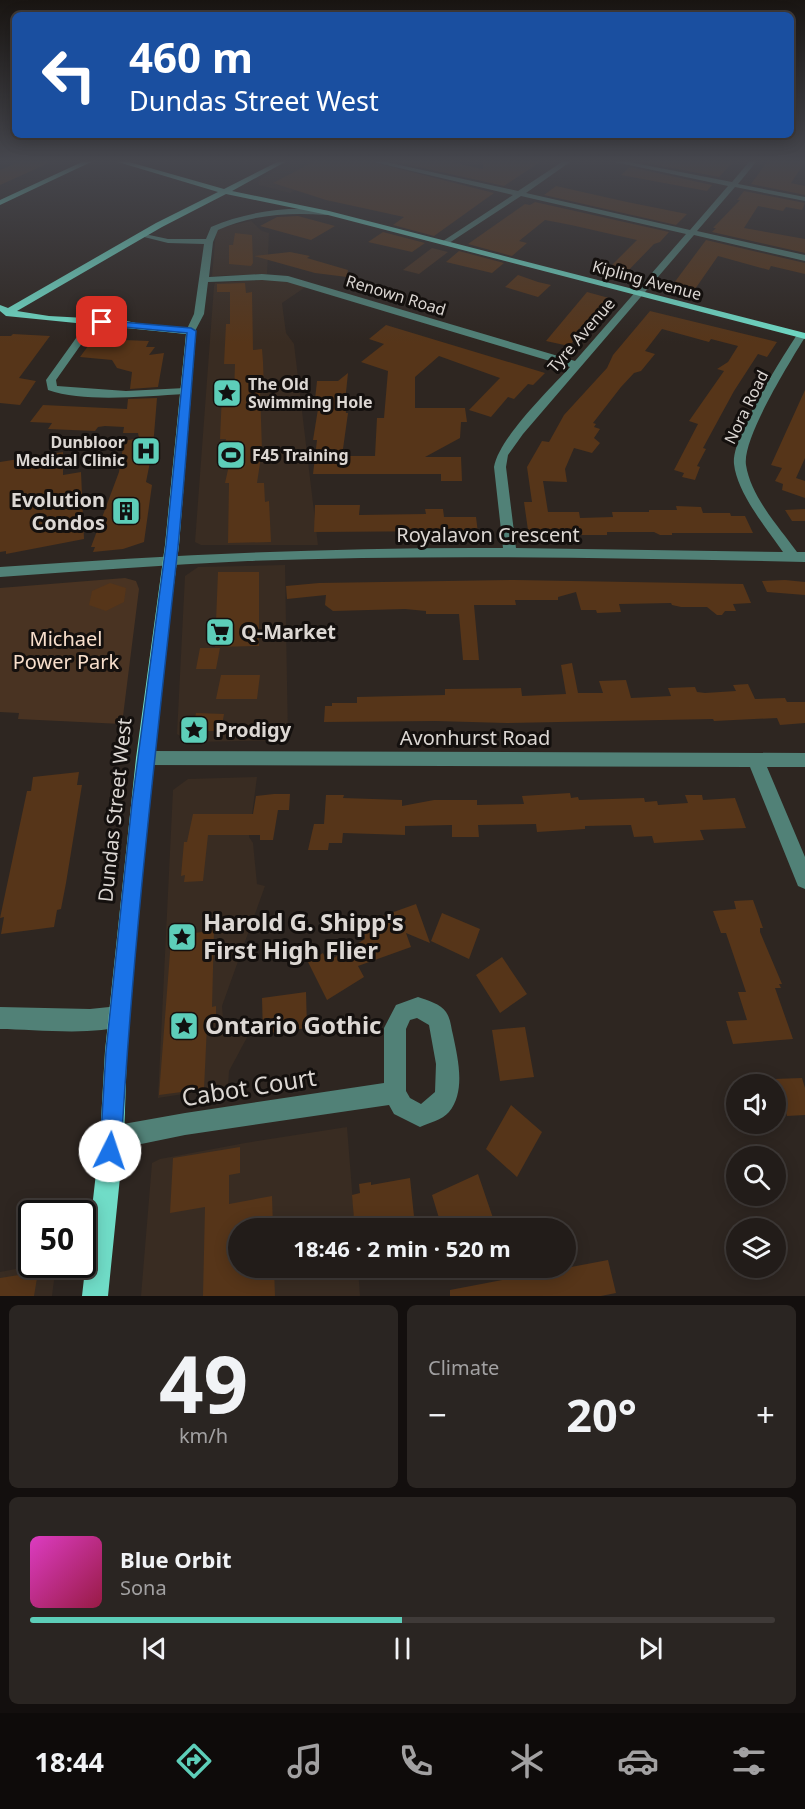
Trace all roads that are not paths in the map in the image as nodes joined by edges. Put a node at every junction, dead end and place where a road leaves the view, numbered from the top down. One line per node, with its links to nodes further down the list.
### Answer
1 (152, 222): 15 (main road)
2 (163, 222): 9 (main road)
3 (232, 222): 10 (street)
4 (366, 222): 11 (main road, Kipling Avenue)
5 (477, 222): 11 (street)
6 (645, 222): 8 (street)
7 (700, 222): 8 (street, Tyre Avenue)
8 (691, 233): 12 (street); 14 (street, Tyre Avenue)
9 (140, 235): 10 (street); 15 (main road)
10 (209, 242): 13 (street, Dundas Street West)
11 (446, 243): 14 (main road, Kipling Avenue)
12 (805, 258)
13 (203, 280): 18 (street, Dundas Street West); 20 (street, Renown Road)
14 (639, 293): 19 (main road, Kipling Avenue); 20 (street, Tyre Avenue)
15 (2, 312): 16 (main road); 17 (main road)
16 (145, 328): 17 (main road); 18 (main road)
17 (87, 329): 21 (street)
18 (191, 331): 21 (main road, Dundas Street West)
19 (803, 336): 23 (street, Nora Road)
20 (576, 365): 22 (street, Tyre Avenue)
21 (185, 390): 24 (main road, Dundas Street West)
22 (510, 554): 23 (street, Royalavon Crescent); 24 (street, Royalavon Crescent)
23 (799, 556)
24 (170, 560): 25 (street, Royalavon Crescent); 26 (main road, Dundas Street West)
25 (0, 572)
26 (144, 758): 27 (street, Avonhurst Road); 30 (main road, Dundas Street West)
27 (756, 760): 28 (street, Avonhurst Road); 29 (street)
28 (805, 760)
29 (805, 880)
30 (119, 1017): 31 (street); 33 (main road, Dundas Street West)
31 (0, 1018)
32 (395, 1093): 33 (street, Cabot Court)
33 (111, 1138): 34 (main road, Dundas Street West)
34 (95, 1296)

